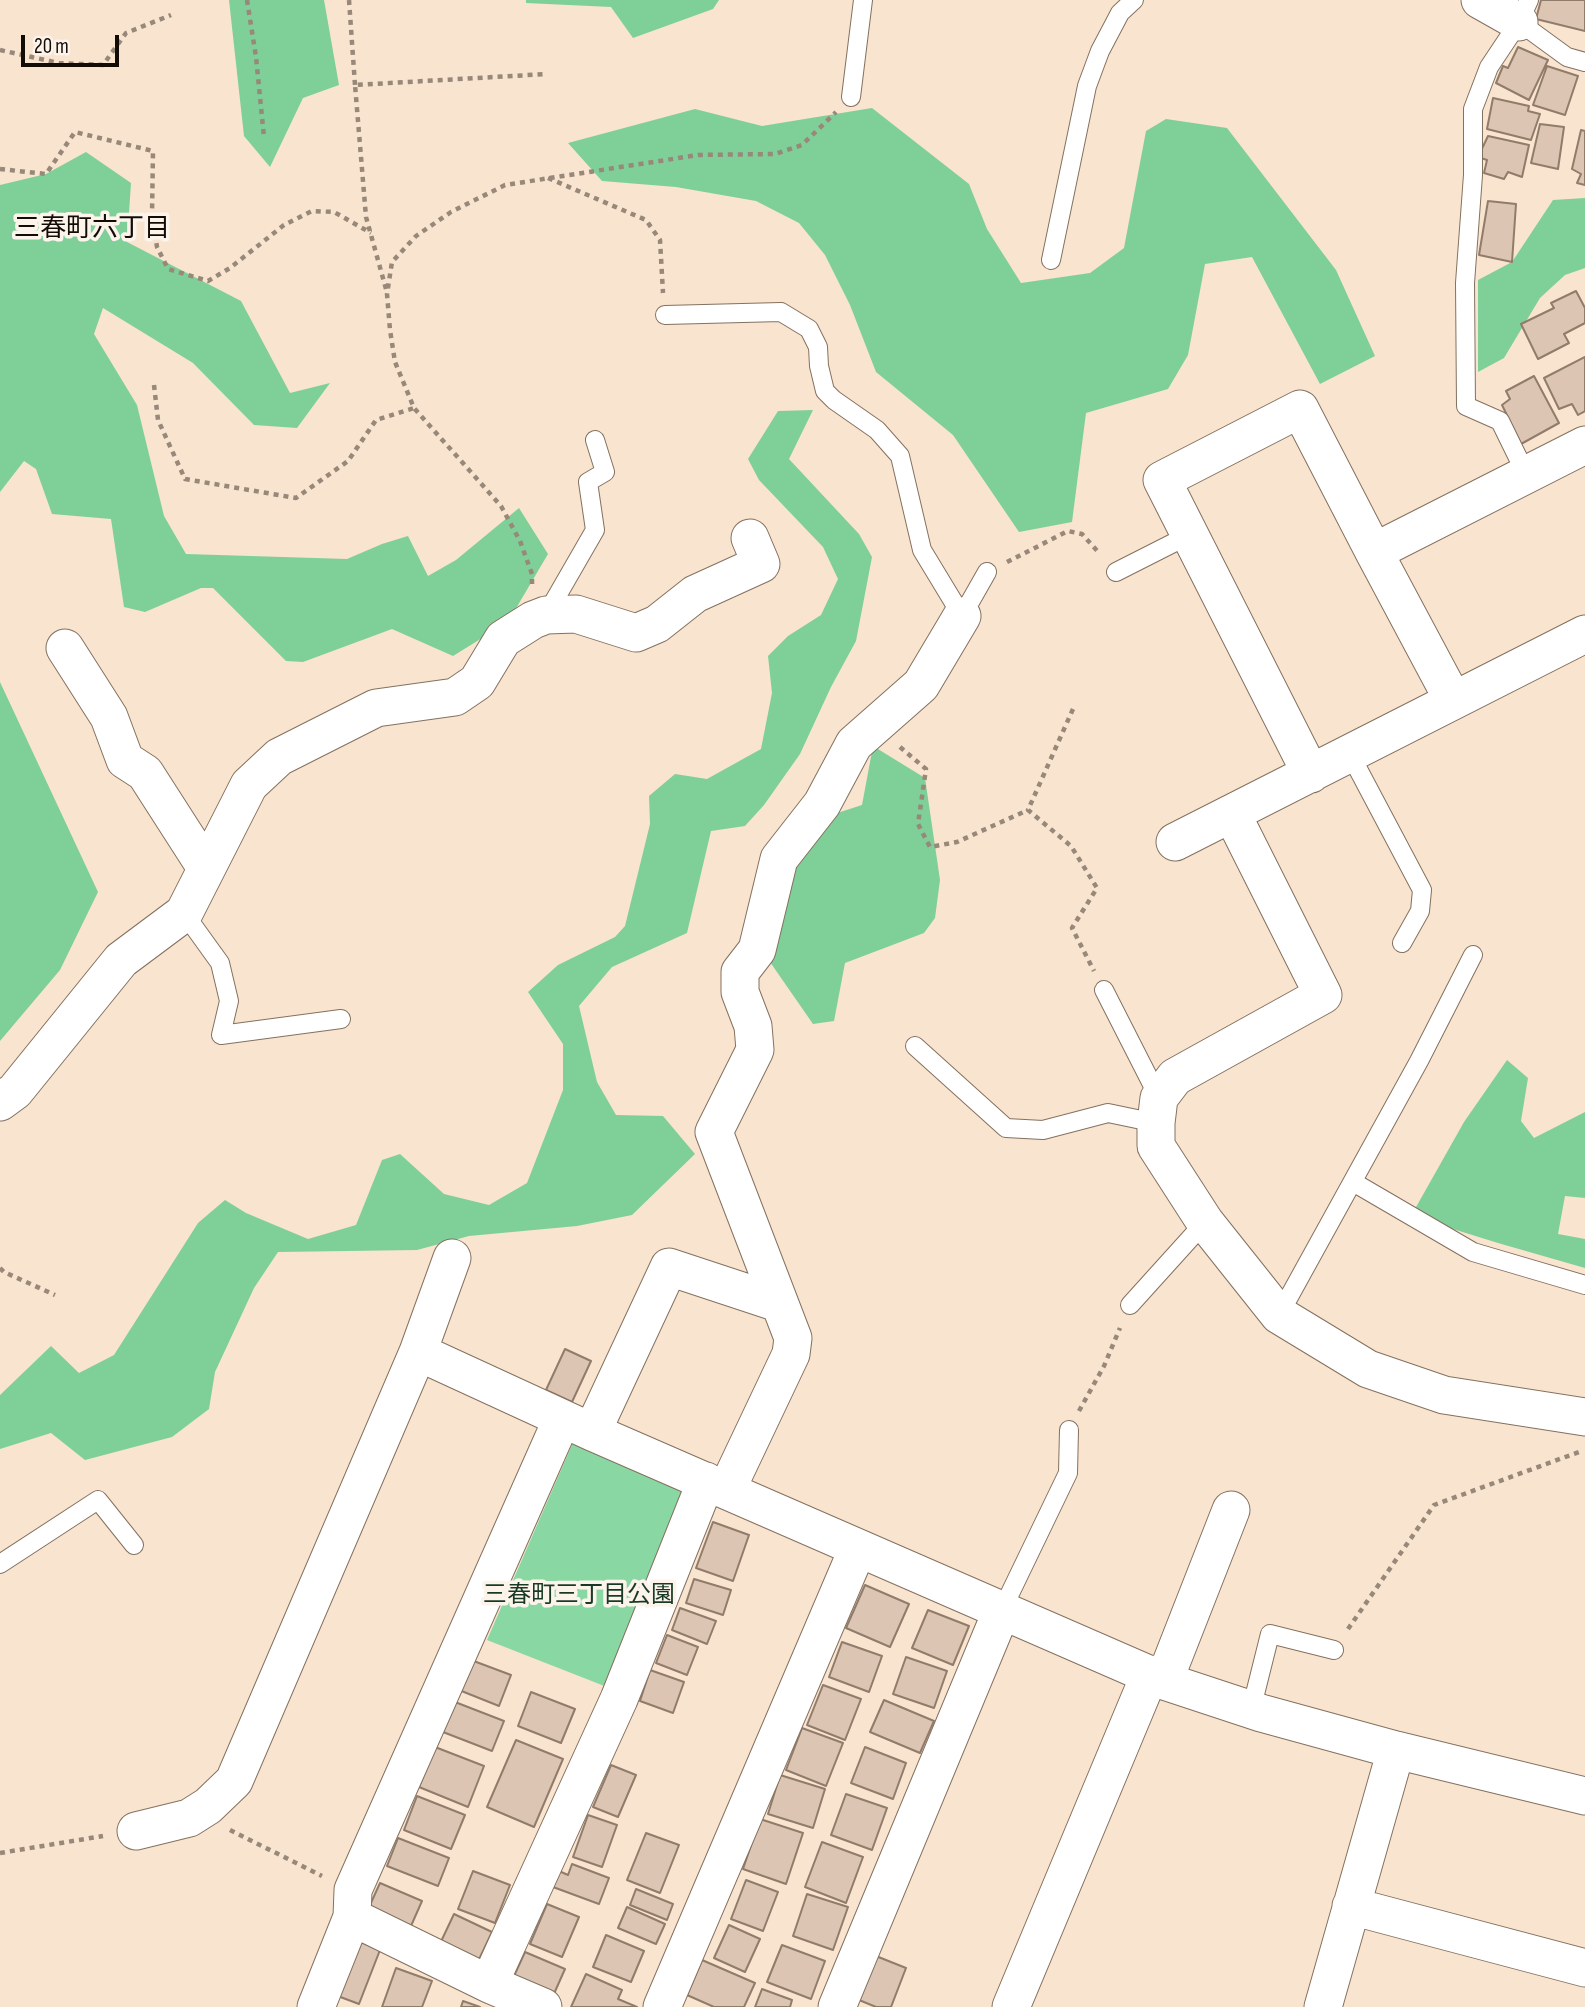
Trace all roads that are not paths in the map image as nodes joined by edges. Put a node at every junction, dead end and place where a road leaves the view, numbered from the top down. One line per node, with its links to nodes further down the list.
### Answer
1 (863, 0): 6 (lane)
2 (1134, 0): 7 (lane)
3 (1480, 0): 4 (street)
4 (1524, 11): 5 (lane); 11 (lane)
5 (1585, 62)
6 (851, 97)
7 (1051, 260)
8 (664, 315): 17 (lane)
9 (595, 440): 18 (lane)
10 (1585, 445): 11 (street)
11 (1526, 474): 14 (street)
12 (1189, 535): 14 (street); 16 (lane); 23 (street)
13 (750, 538): 18 (street)
14 (1374, 552): 21 (street)
15 (987, 572): 17 (lane)
16 (1116, 572)
17 (962, 616): 39 (street)
18 (540, 617): 26 (street)
19 (1585, 634): 21 (street)
20 (65, 648): 26 (street)
21 (1453, 700): 22 (street)
22 (1350, 754): 23 (street); 28 (lane)
23 (1311, 775): 24 (street)
24 (1232, 814): 25 (street); 34 (street)
25 (1175, 842)
26 (206, 868): 27 (street)
27 (184, 913): 31 (lane); 33 (street)
28 (1402, 943)
29 (1473, 955): 35 (lane)
30 (1104, 990): 34 (lane)
31 (341, 1019)
32 (915, 1046): 34 (lane)
33 (0, 1102)
34 (1157, 1110): 36 (street)
35 (1353, 1182): 38 (lane); 41 (lane)
36 (1205, 1222): 40 (lane); 41 (street)
37 (452, 1258): 42 (street)
38 (1585, 1285)
39 (778, 1303): 43 (street); 46 (street)
40 (1130, 1305)
41 (1279, 1315): 44 (street)
42 (418, 1352): 43 (street); 57 (street)
43 (577, 1426): 46 (street); 58 (street)
44 (1583, 1429)
45 (1069, 1430): 51 (lane)
46 (717, 1485): 49 (street); 61 (street)
47 (1231, 1510): 53 (street)
48 (134, 1545): 50 (lane)
49 (858, 1548): 51 (street); 64 (street)
50 (0, 1564)
51 (1002, 1610): 53 (street); 65 (street)
52 (1334, 1650): 54 (lane)
53 (1157, 1677): 54 (street); 66 (street)
54 (1251, 1710): 55 (street)
55 (1396, 1750): 56 (street); 59 (street)
56 (1585, 1796)
57 (136, 1830)
58 (352, 1904): 61 (street); 63 (street)
59 (1351, 1906): 60 (street); 67 (street)
60 (1585, 1968)
61 (489, 1984): 62 (street)
62 (534, 2005)
63 (316, 2007)
64 (662, 2007)
65 (837, 2007)
66 (1011, 2007)
67 (1323, 2007)

